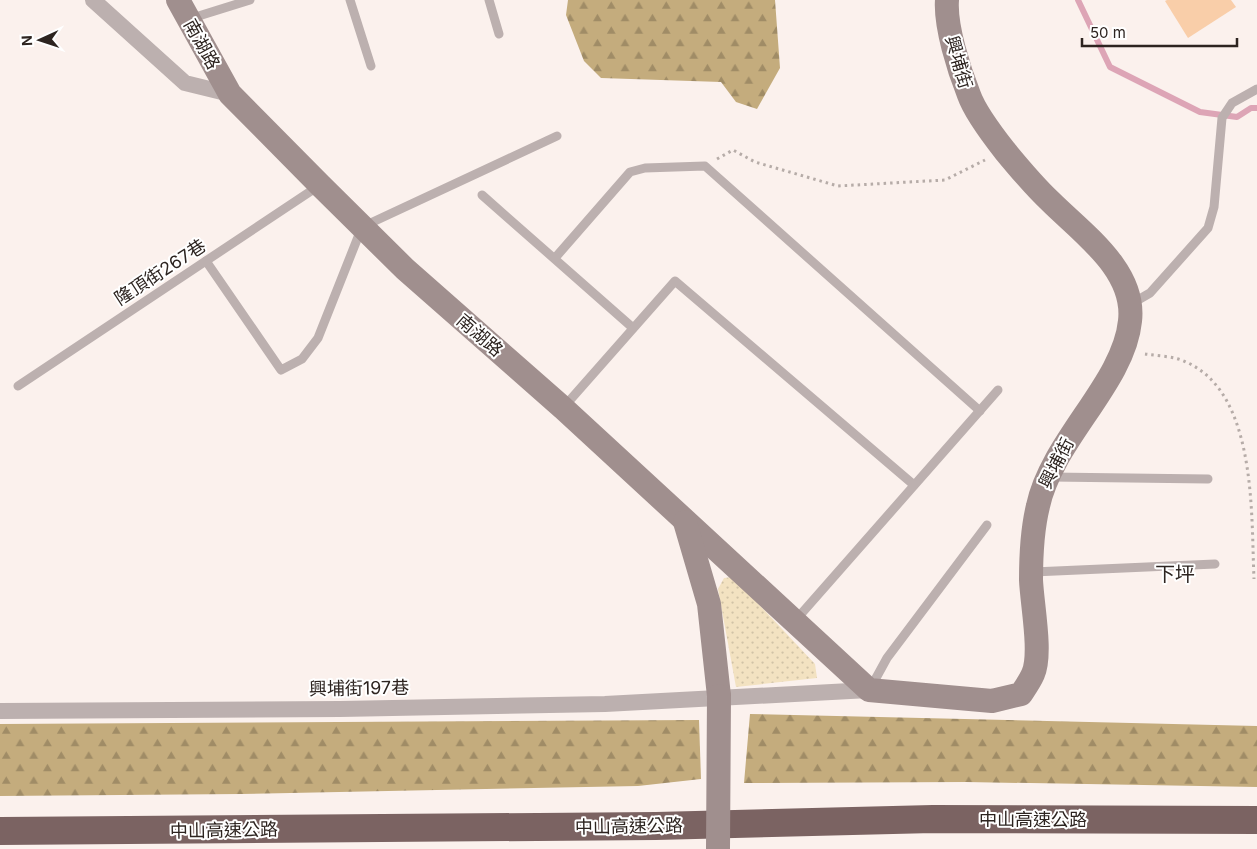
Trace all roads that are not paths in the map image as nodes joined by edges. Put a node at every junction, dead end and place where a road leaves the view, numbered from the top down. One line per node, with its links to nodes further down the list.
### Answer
1 (93, 0): 10 (street)
2 (250, 0): 6 (lane)
3 (350, 0): 8 (lane)
4 (488, 0): 7 (lane)
5 (947, 0): 17 (street, 興埔街)
6 (183, 10): 10 (street, 南湖路)
7 (499, 34)
8 (371, 66)
9 (1257, 89): 17 (lane)
10 (230, 94): 12 (street, 南湖路)
11 (557, 136): 14 (lane)
12 (320, 185): 14 (street, 南湖路); 16 (lane, 隆頂街267巷)
13 (482, 195): 15 (lane)
14 (362, 227): 16 (lane); 21 (street, 南湖路)
15 (556, 258): 18 (lane); 22 (lane)
16 (206, 261): 19 (lane, 隆頂街267巷)
17 (1129, 306): 23 (street, 興埔街)
18 (633, 328): 21 (lane); 25 (lane)
19 (18, 386)
20 (998, 390): 22 (lane)
21 (563, 408): 26 (street, 南湖路)
22 (980, 411): 25 (lane)
23 (1048, 476): 24 (lane); 29 (street, 興埔街)
24 (1208, 479)
25 (914, 485): 30 (lane)
26 (685, 522): 30 (street, 南湖路); 32 (street)
27 (987, 524): 31 (lane)
28 (1215, 564): 29 (lane)
29 (1032, 572): 31 (street, 興埔街)
30 (794, 622): 31 (street, 南湖路)
31 (869, 690): 32 (street, 興埔街)
32 (719, 696): 33 (street, 興埔街197巷); 36 (street, bridge)
33 (0, 711)
34 (1257, 820): 35 (highway, 中山高速公路)
35 (0, 832)
36 (718, 849)

